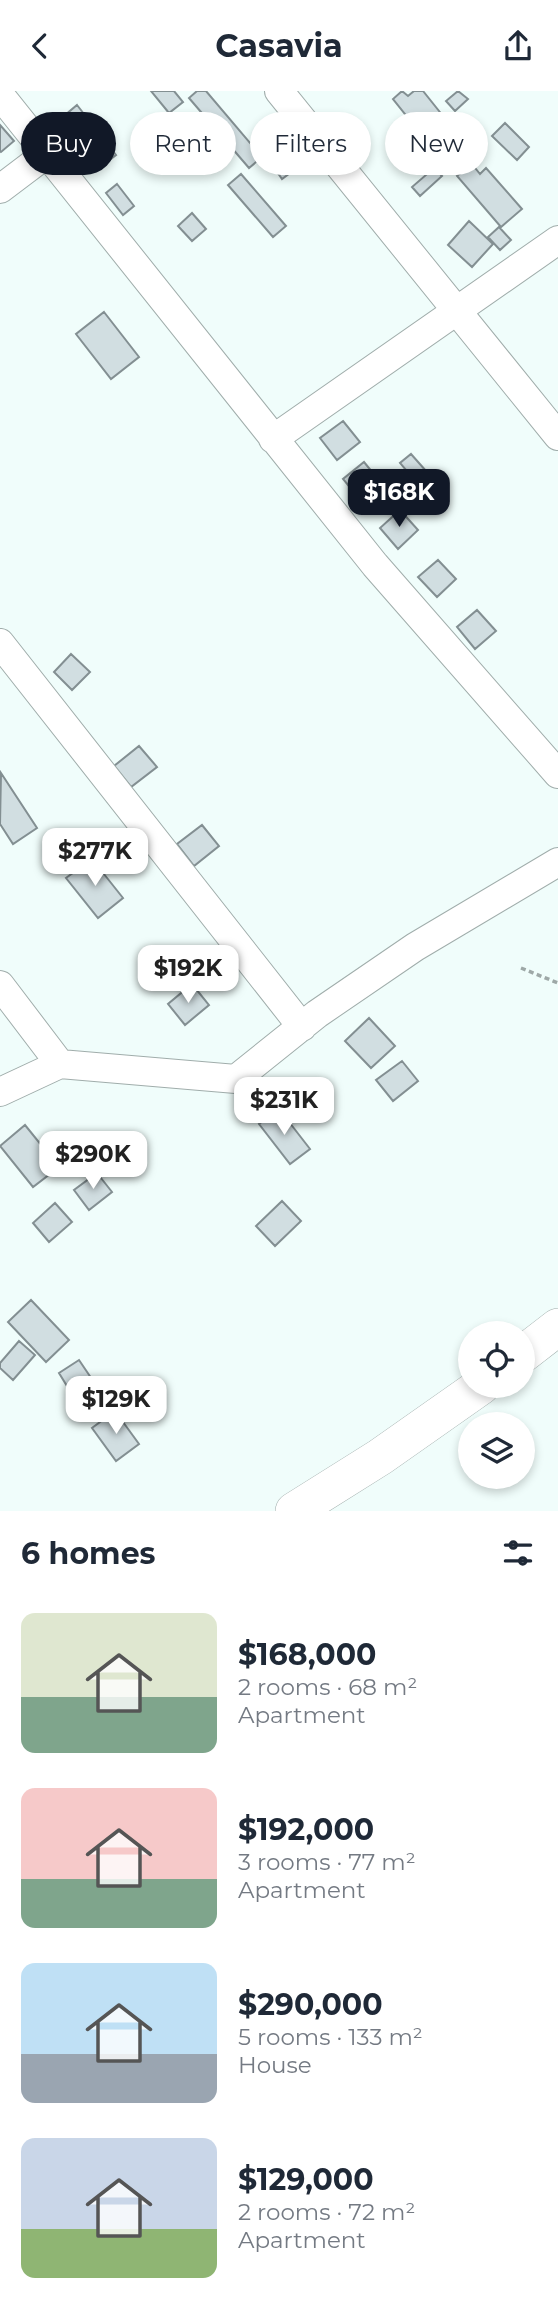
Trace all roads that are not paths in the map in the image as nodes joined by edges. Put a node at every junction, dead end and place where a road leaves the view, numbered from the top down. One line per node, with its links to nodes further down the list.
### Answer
1 (279, 91): 8 (street)
2 (3, 94): 3 (street)
3 (21, 120)
4 (21, 173): 6 (street)
5 (61, 175): 10 (street)
6 (0, 189)
7 (558, 240): 8 (street)
8 (456, 313): 9 (street); 10 (street)
9 (558, 436)
10 (274, 439): 12 (street)
11 (0, 643): 15 (street)
12 (558, 774)
13 (558, 862): 15 (street)
14 (0, 985): 16 (street)
15 (302, 1027): 16 (street)
16 (60, 1064): 17 (street)
17 (0, 1092)
18 (558, 1327): 19 (main road)
19 (535, 1345)
20 (464, 1398): 21 (main road)
21 (294, 1511)

